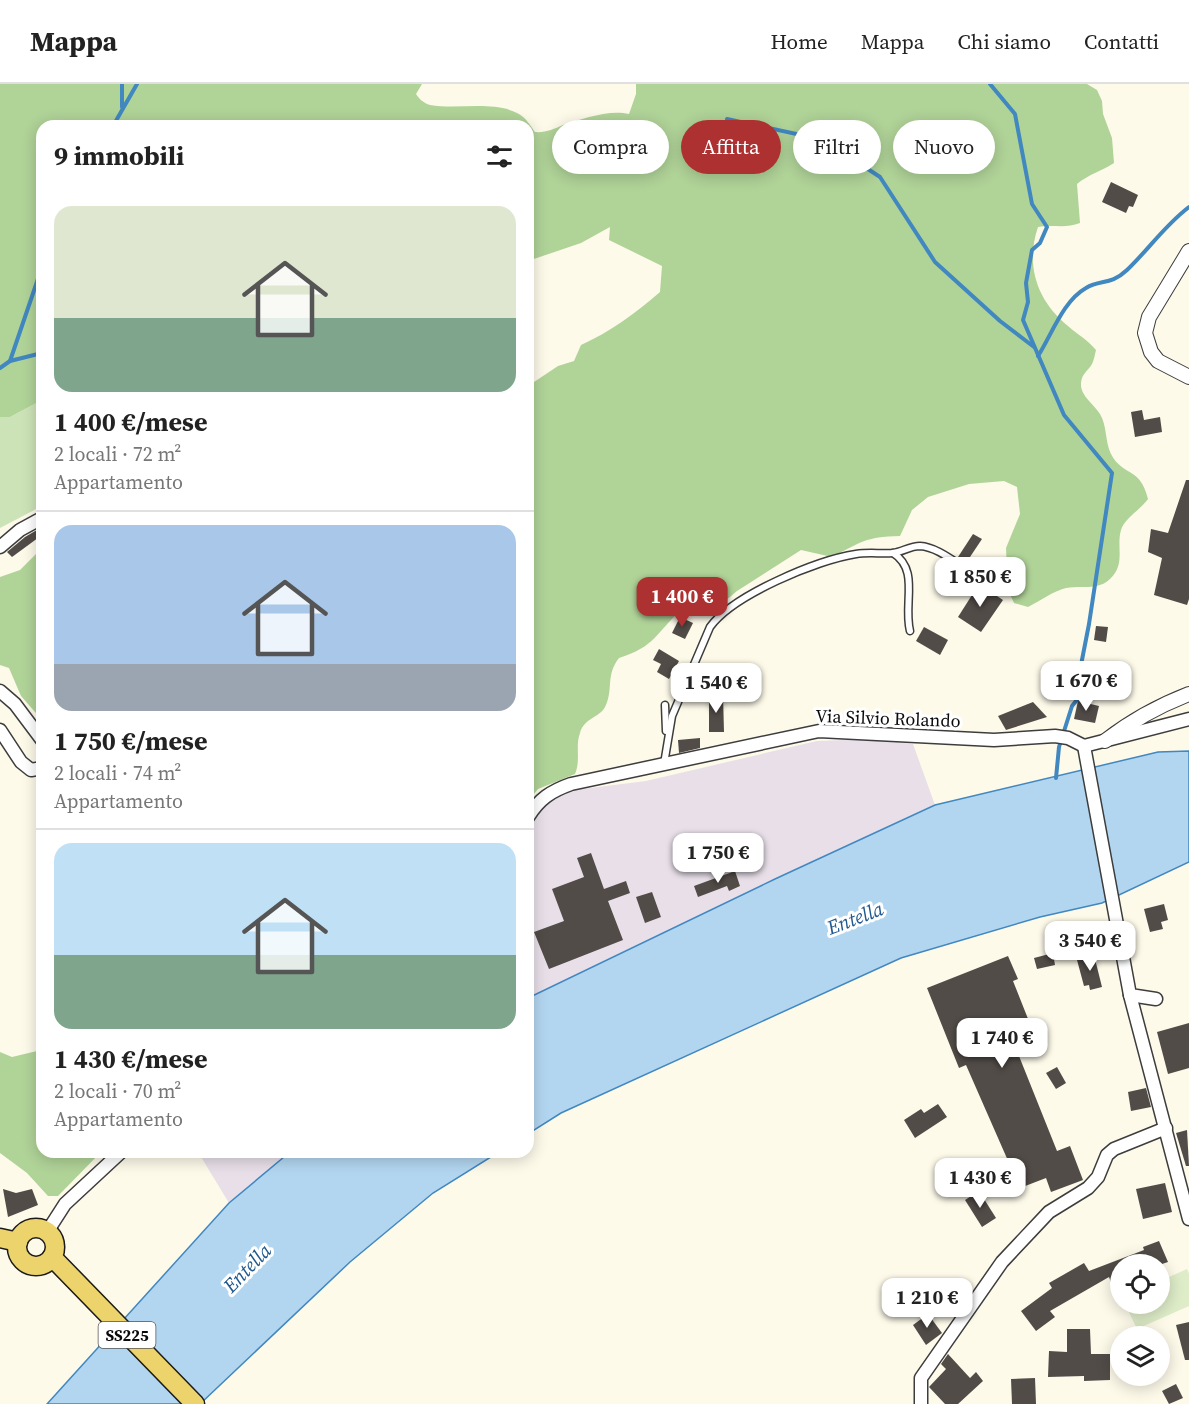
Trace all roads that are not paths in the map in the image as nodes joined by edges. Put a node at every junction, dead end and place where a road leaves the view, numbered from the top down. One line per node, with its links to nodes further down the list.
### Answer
1 (1189, 251): 2 (street)
2 (1189, 377)
3 (36, 521): 4 (street)
4 (0, 547)
5 (893, 553): 6 (lane); 7 (lane); 14 (lane)
6 (973, 573)
7 (910, 631)
8 (0, 691): 13 (street)
9 (1189, 694): 15 (street)
10 (665, 705): 14 (lane)
11 (1189, 719): 15 (street)
12 (0, 730): 18 (street)
13 (36, 732)
14 (667, 740): 17 (lane)
15 (1105, 741): 16 (street)
16 (1084, 750): 17 (street, Via Silvio Rolando); 20 (street)
17 (664, 764): 19 (street, Via Silvio Rolando)
18 (36, 769)
19 (534, 808)
20 (1130, 992): 21 (street); 22 (street)
21 (1156, 999)
22 (1166, 1128): 24 (street); 30 (street)
23 (115, 1158): 26 (street)
24 (1185, 1189): 25 (street)
25 (1189, 1219)
26 (47, 1232): 27 (main road); 28 (main road)
27 (9, 1240): 28 (main road)
28 (56, 1261): 29 (main road, SS225)
29 (195, 1404)
30 (921, 1404)

